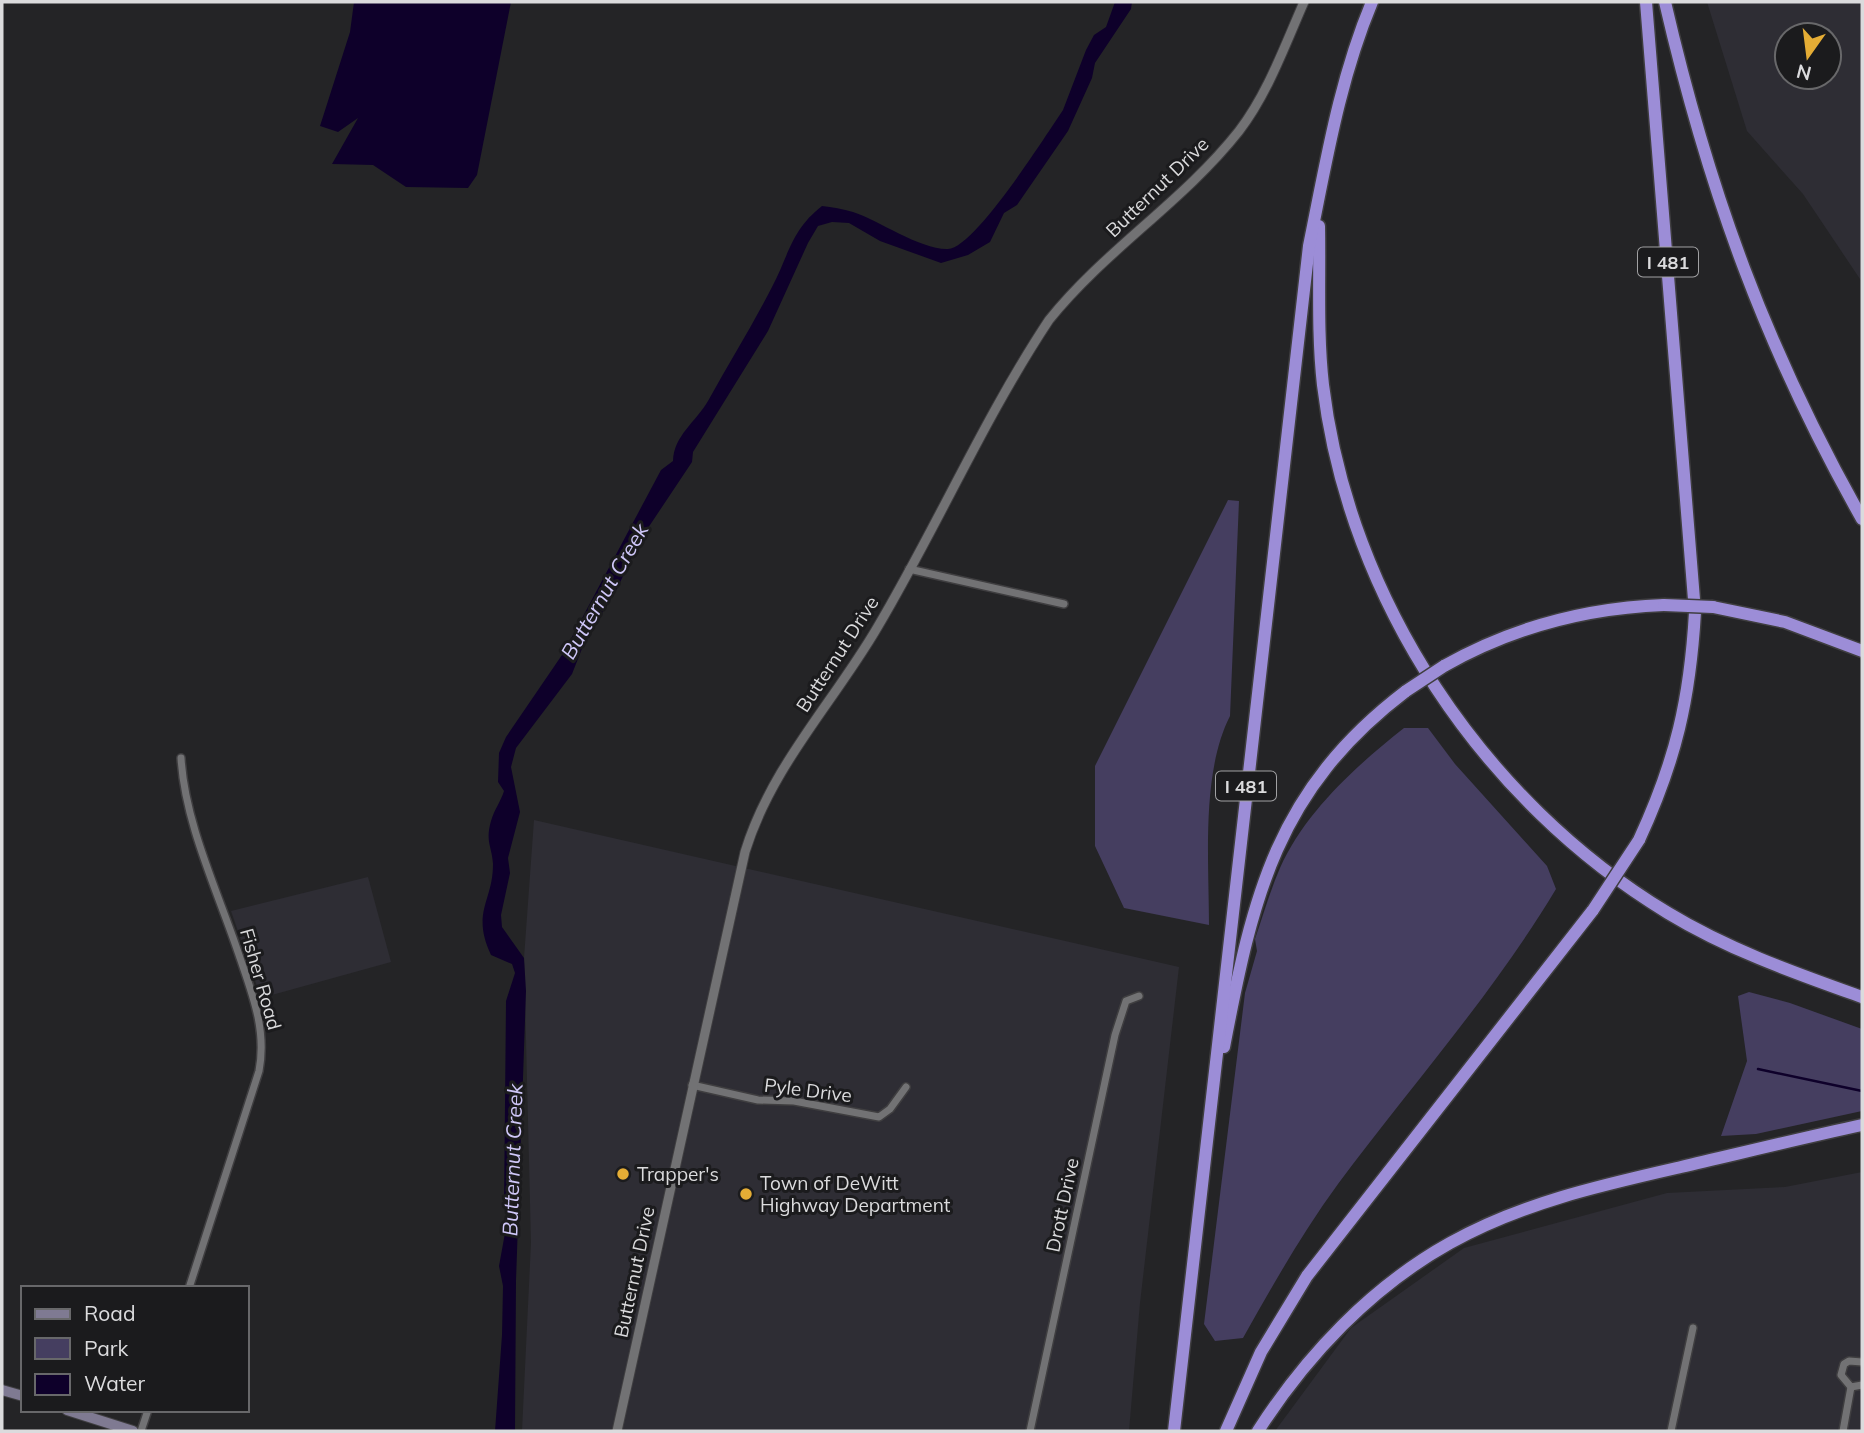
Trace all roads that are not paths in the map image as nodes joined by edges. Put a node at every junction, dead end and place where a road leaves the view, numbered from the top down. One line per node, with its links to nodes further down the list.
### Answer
1 (1304, 2): 7 (street, Butternut Drive)
2 (1372, 2): 5 (highway, I 481)
3 (1646, 2): 31 (highway, I 481, bridge)
4 (1665, 2): 6 (highway)
5 (1318, 201): 12 (highway); 15 (highway, I 481)
6 (1862, 519)
7 (909, 569): 8 (street); 13 (street, Butternut Drive)
8 (1064, 604)
9 (1862, 651): 15 (highway, bridge)
10 (181, 758): 17 (street, Fisher Road)
11 (1139, 996): 29 (street, Drott Drive)
12 (1862, 997)
13 (692, 1085): 14 (street, Pyle Drive); 28 (street, Butternut Drive)
14 (906, 1087)
15 (1211, 1116): 30 (highway, I 481)
16 (1862, 1125): 32 (highway)
17 (190, 1286)
18 (1693, 1328): 33 (street)
19 (1862, 1362): 21 (street)
20 (1862, 1385): 21 (street)
21 (1851, 1387): 34 (street)
22 (2, 1390): 23 (main road)
23 (21, 1395)
24 (73, 1412): 26 (main road)
25 (147, 1412): 27 (street)
26 (134, 1431)
27 (141, 1431)
28 (617, 1431)
29 (1030, 1431)
30 (1174, 1431)
31 (1226, 1431)
32 (1258, 1431)
33 (1671, 1431)
34 (1843, 1431)

